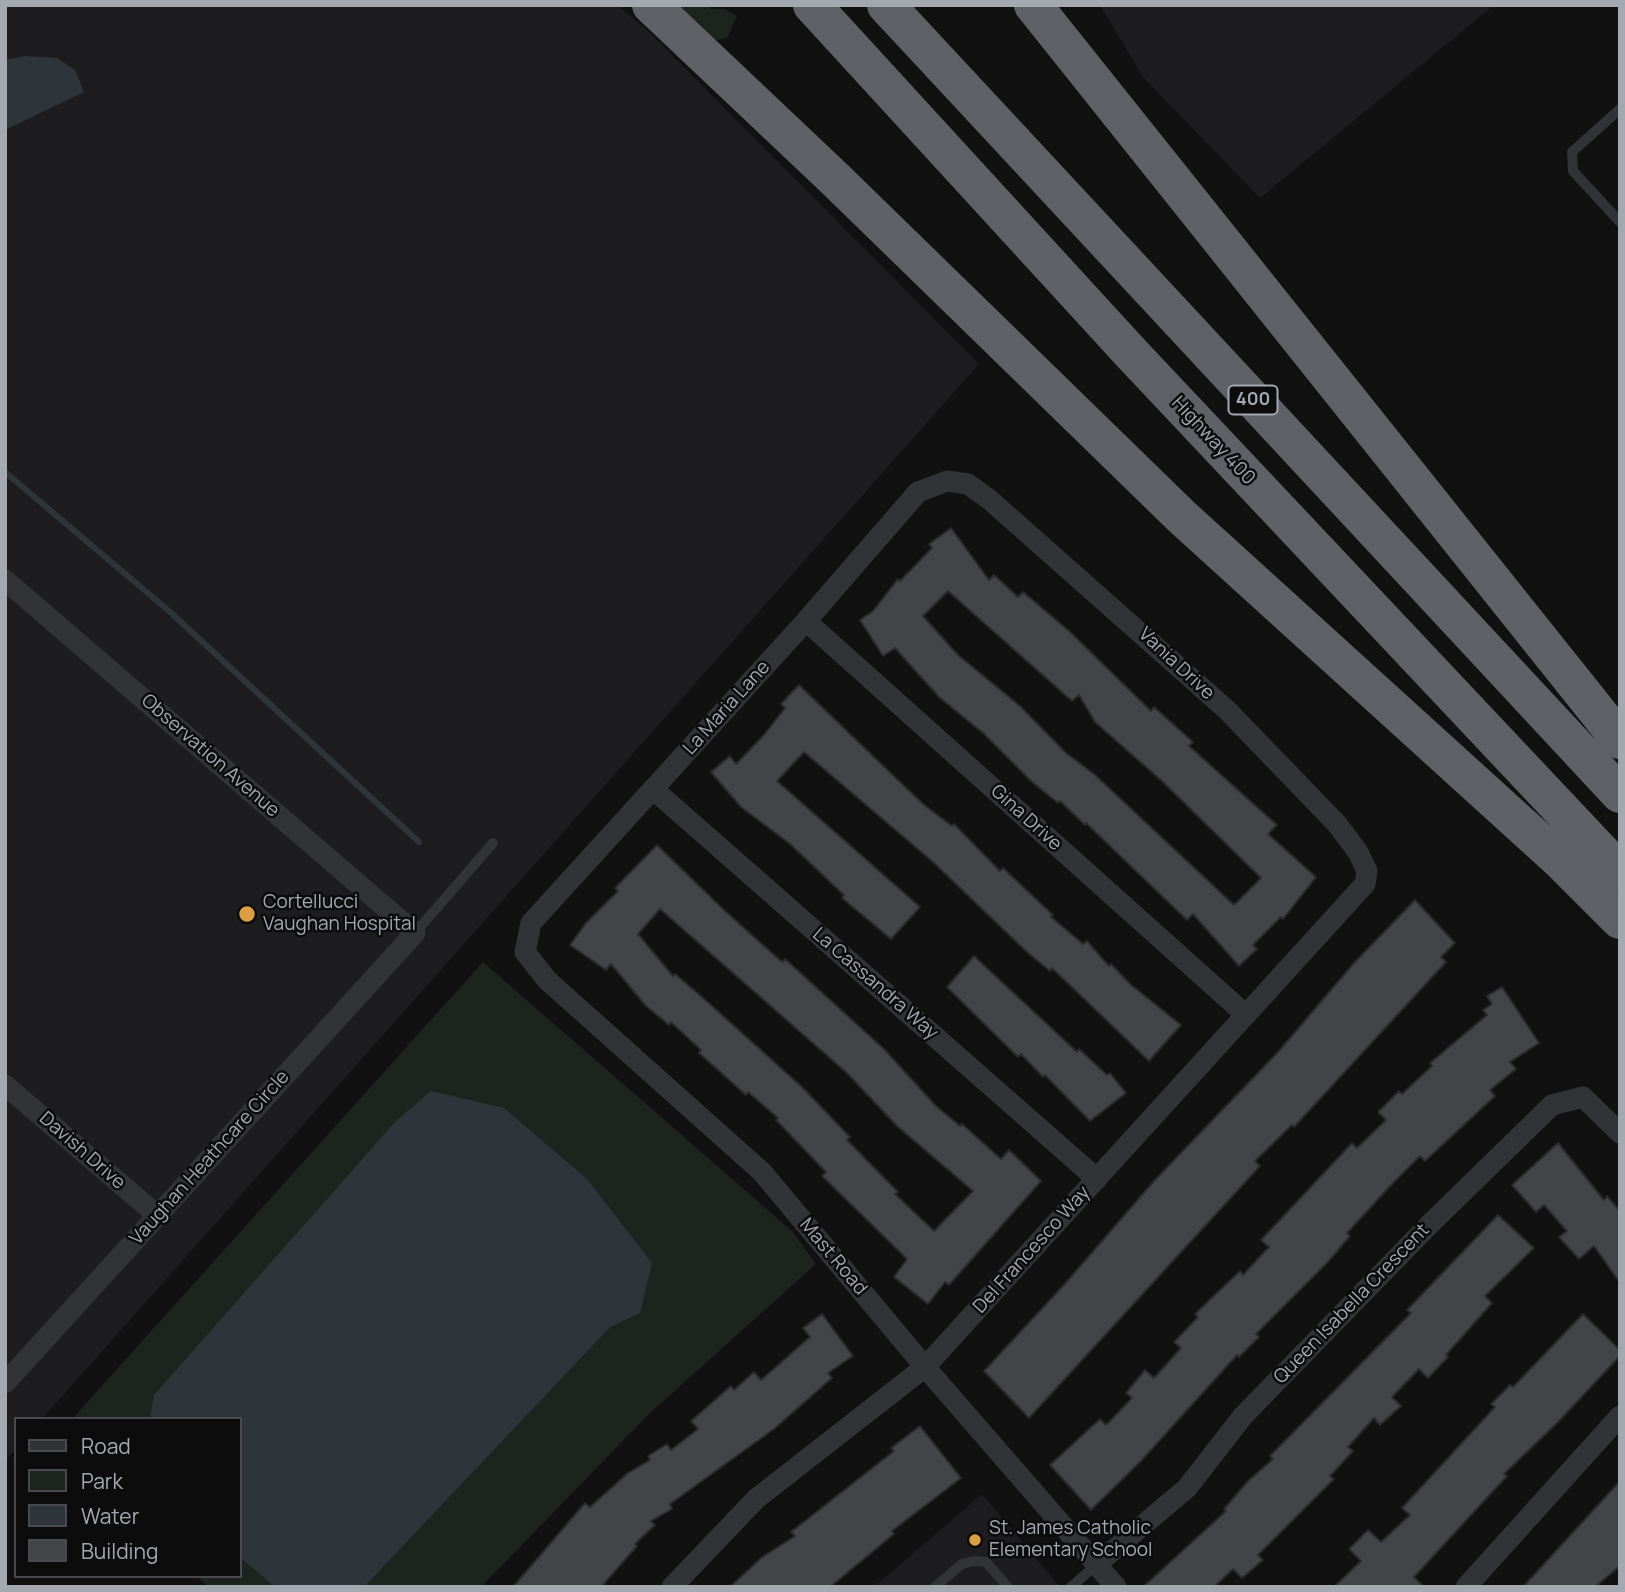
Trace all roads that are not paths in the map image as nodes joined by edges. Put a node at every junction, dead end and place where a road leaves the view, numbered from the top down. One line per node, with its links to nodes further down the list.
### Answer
1 (651, 5): 16 (highway)
2 (812, 5): 14 (highway, Highway 400)
3 (886, 5): 12 (highway, 400)
4 (1033, 5): 10 (highway)
5 (1620, 109): 6 (lane)
6 (1620, 222)
7 (947, 481): 9 (street, La Maria Lane); 15 (street, Vania Drive)
8 (5, 580): 17 (street, Observation Avenue)
9 (806, 621): 11 (street, La Maria Lane); 19 (street, Gina Drive)
10 (1620, 740)
11 (653, 789): 18 (street, La Maria Lane); 22 (street, La Cassandra Way)
12 (1620, 794)
13 (493, 843): 17 (lane)
14 (1620, 872)
15 (1365, 884): 19 (street, Del Francesco Way)
16 (1620, 919)
17 (415, 933): 23 (street, Vaughan Heathcare Circle)
18 (525, 952): 24 (street, Mast Road)
19 (1246, 1015): 22 (street, Del Francesco Way)
20 (5, 1085): 23 (street, Davish Drive)
21 (1620, 1133): 27 (street, Queen Isabella Crescent)
22 (1097, 1179): 24 (street, Del Francesco Way)
23 (158, 1216): 25 (street, Vaughan Heathcare Circle)
24 (925, 1367): 27 (street, Mast Road); 28 (street, Del Francesco Way)
25 (5, 1383)
26 (1620, 1416): 33 (street)
27 (1097, 1564): 31 (lane); 32 (street, Mast Road)
28 (672, 1587)
29 (935, 1587): 30 (lane)
30 (1008, 1587)
31 (1071, 1587)
32 (1116, 1587)
33 (1466, 1587)

